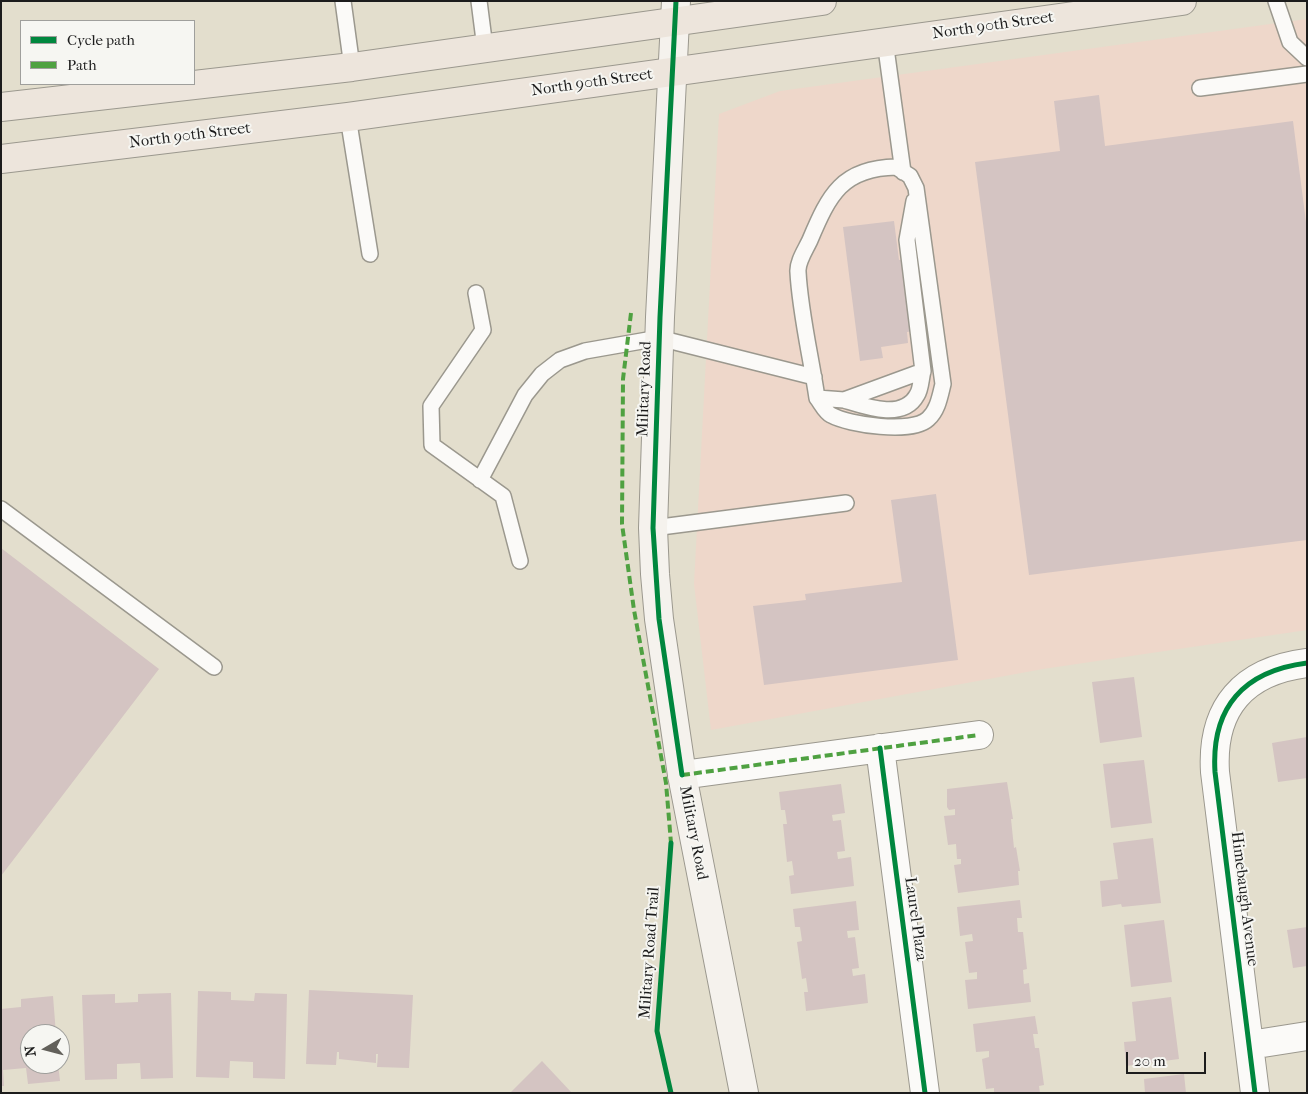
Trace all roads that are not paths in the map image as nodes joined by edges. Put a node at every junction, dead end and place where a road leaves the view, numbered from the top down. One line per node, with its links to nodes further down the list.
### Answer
1 (343, 1): 10 (lane)
2 (479, 1): 8 (lane)
3 (822, 1): 6 (main road)
4 (1182, 1): 7 (main road, North 90th Street)
5 (1276, 1): 9 (lane)
6 (676, 12): 8 (main road); 11 (main road, Military Road)
7 (885, 41): 11 (main road, North 90th Street); 19 (lane)
8 (485, 48): 10 (main road)
9 (1307, 58)
10 (352, 67): 14 (main road)
11 (674, 72): 17 (main road, North 90th Street); 23 (main road, Military Road)
12 (1307, 74): 15 (lane)
13 (194, 85): 16 (main road)
14 (195, 85)
15 (1200, 88)
16 (1, 107)
17 (348, 117): 18 (main road, North 90th Street); 21 (lane)
18 (1, 159)
19 (903, 172): 20 (lane); 25 (lane)
20 (916, 188): 24 (lane); 26 (lane)
21 (370, 254)
22 (476, 293): 28 (lane)
23 (660, 338): 25 (lane); 28 (lane); 31 (main road, Military Road)
24 (923, 372): 27 (lane); 27 (lane)
25 (814, 377): 26 (lane)
26 (817, 398): 27 (lane)
27 (844, 400)
28 (480, 480): 32 (lane)
29 (846, 503): 31 (lane)
30 (1, 509): 34 (lane)
31 (653, 528): 37 (main road, Military Road)
32 (520, 561)
33 (1307, 663): 39 (street, Himebaugh Avenue)
34 (214, 667)
35 (979, 735): 36 (street)
36 (880, 748): 37 (street); 41 (street, Laurel Plaza)
37 (682, 775): 40 (main road, Military Road)
38 (1307, 1036): 39 (street)
39 (1250, 1044): 42 (street, Himebaugh Avenue)
40 (744, 1093)
41 (926, 1093)
42 (1256, 1093)

